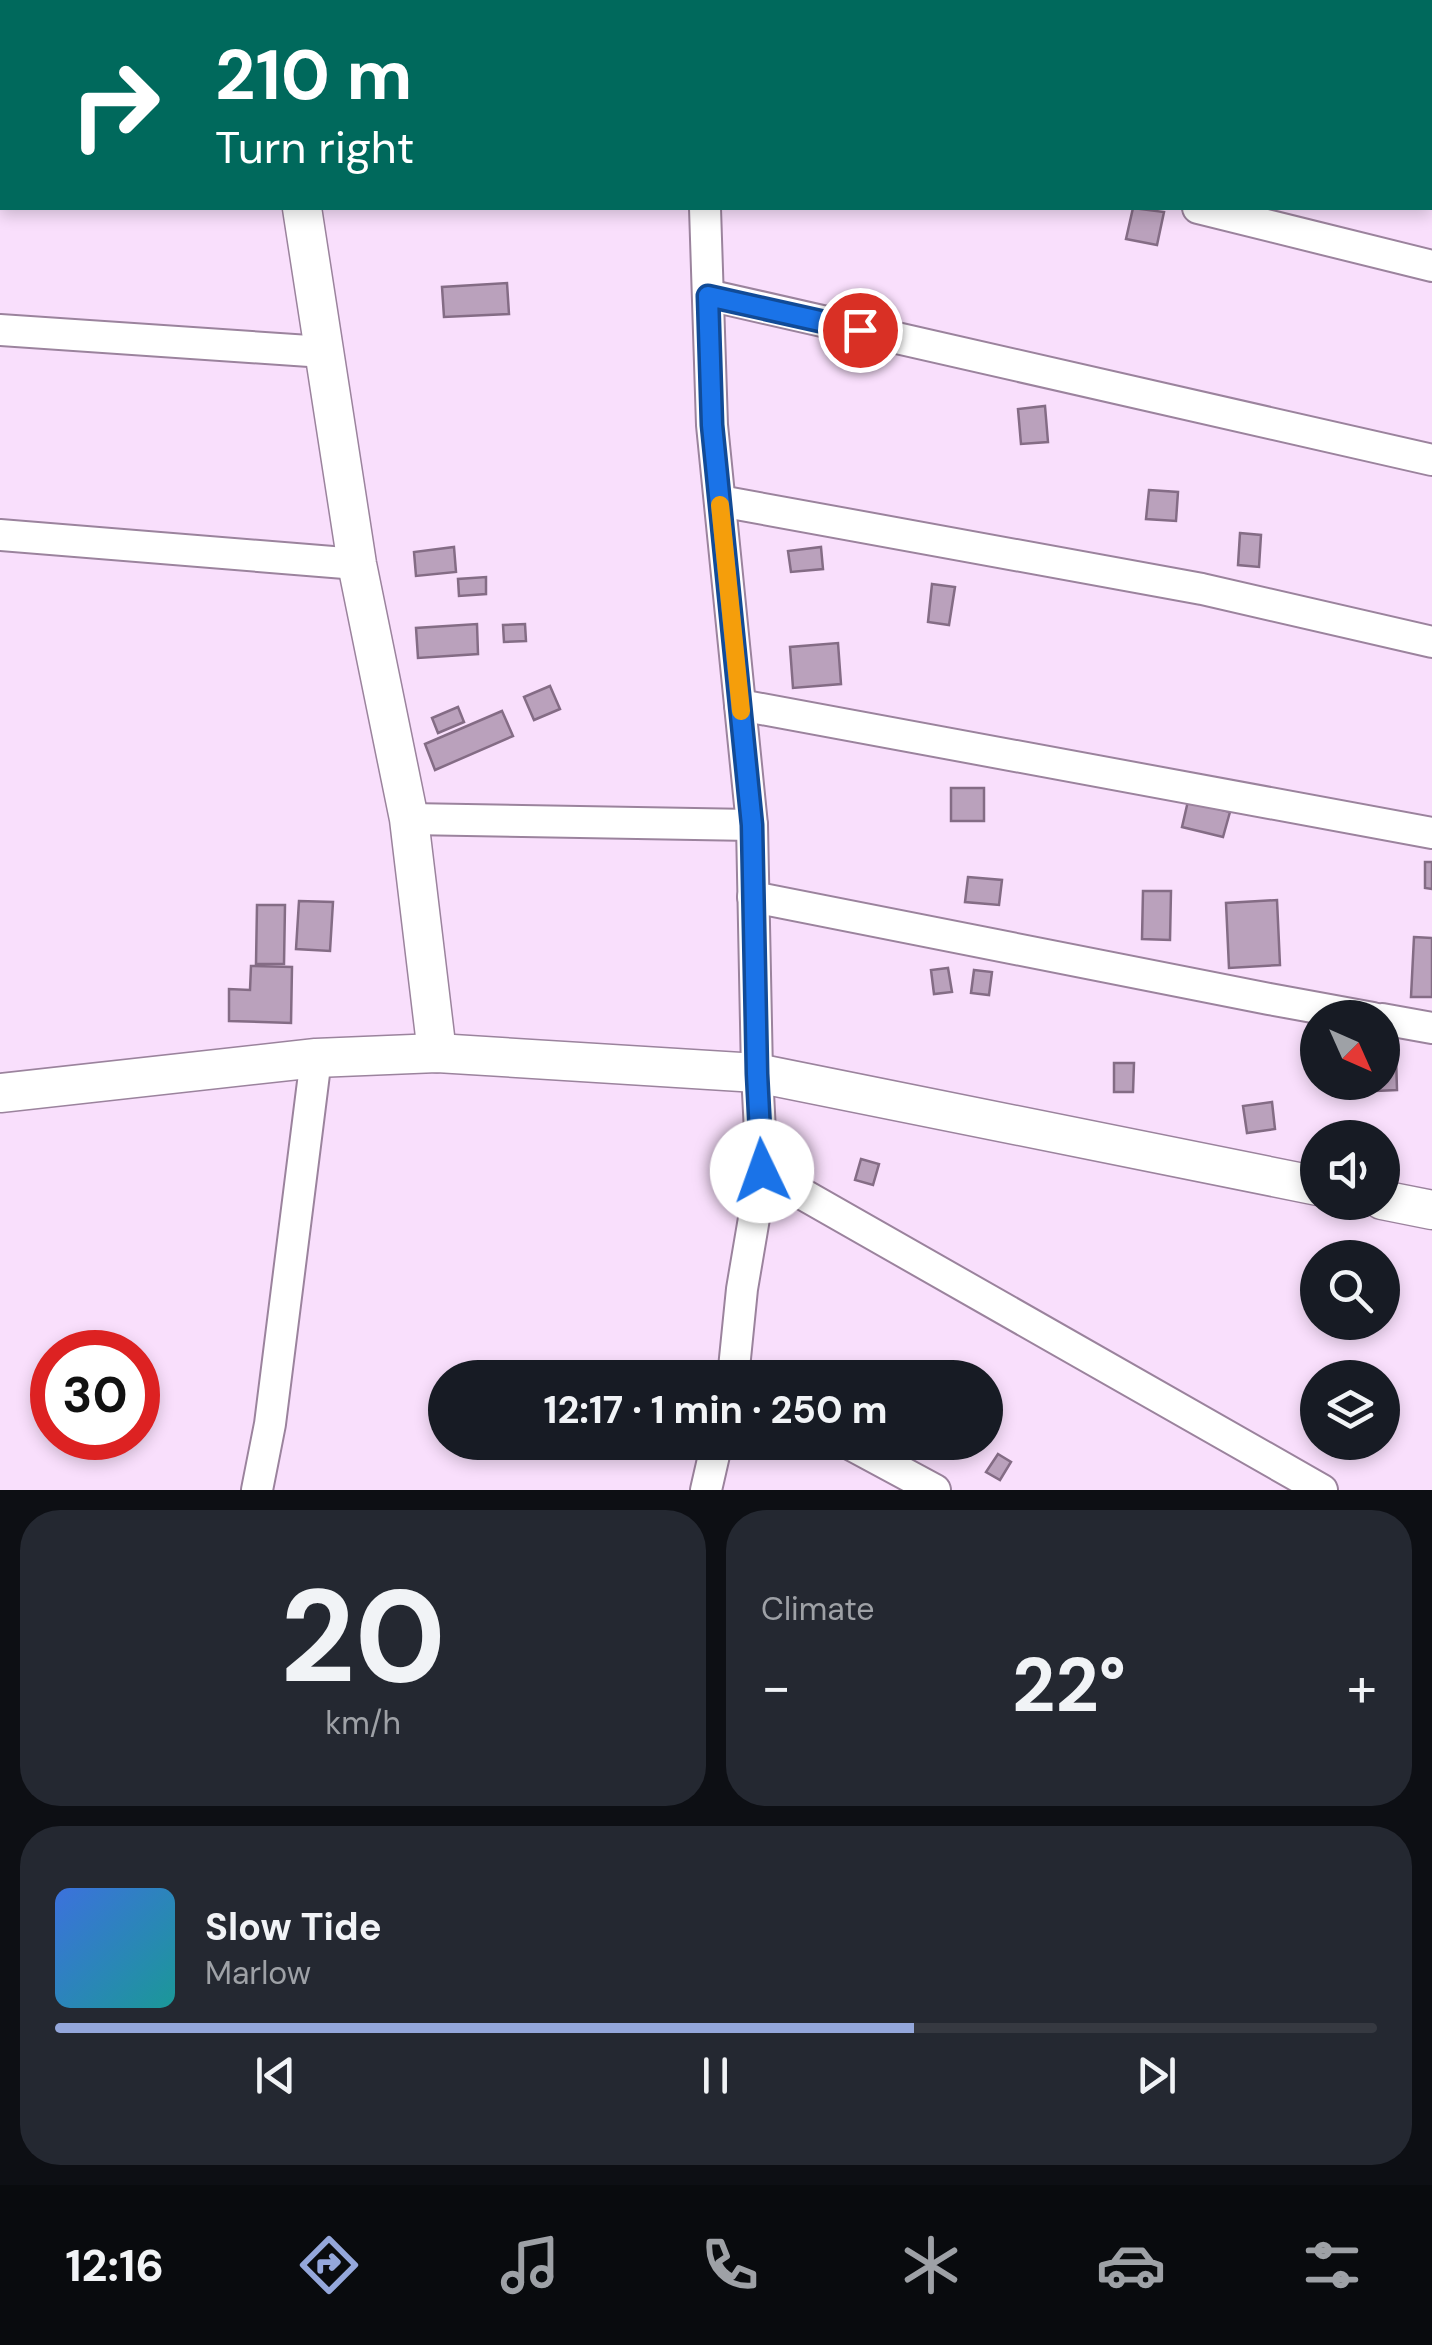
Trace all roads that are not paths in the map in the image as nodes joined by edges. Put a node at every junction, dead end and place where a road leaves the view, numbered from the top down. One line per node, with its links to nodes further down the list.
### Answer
1 (302, 210): 7 (street)
2 (705, 210): 5 (street)
3 (1206, 210): 4 (street)
4 (1432, 266)
5 (708, 296): 8 (street); 9 (street)
6 (0, 330): 7 (street)
7 (324, 352): 11 (street)
8 (1432, 460)
9 (720, 501): 12 (street); 13 (street)
10 (0, 535): 11 (street)
11 (356, 564): 14 (street)
12 (1432, 642)
13 (740, 704): 15 (street); 16 (street)
14 (409, 819): 15 (street); 21 (street)
15 (752, 825): 17 (street)
16 (1432, 833)
17 (753, 897): 18 (street); 23 (street)
18 (1300, 1005)
19 (1400, 1022): 20 (street)
20 (1432, 1028)
21 (437, 1053): 22 (street); 23 (street)
22 (316, 1058): 24 (street); 32 (street)
23 (757, 1074): 25 (street); 26 (street)
24 (0, 1093)
25 (762, 1171): 29 (street); 35 (street)
26 (1300, 1182)
27 (1400, 1204): 28 (street)
28 (1432, 1210)
29 (736, 1360)
30 (713, 1460): 33 (street)
31 (879, 1460): 34 (street)
32 (256, 1490)
33 (706, 1490)
34 (934, 1490)
35 (1322, 1490)

